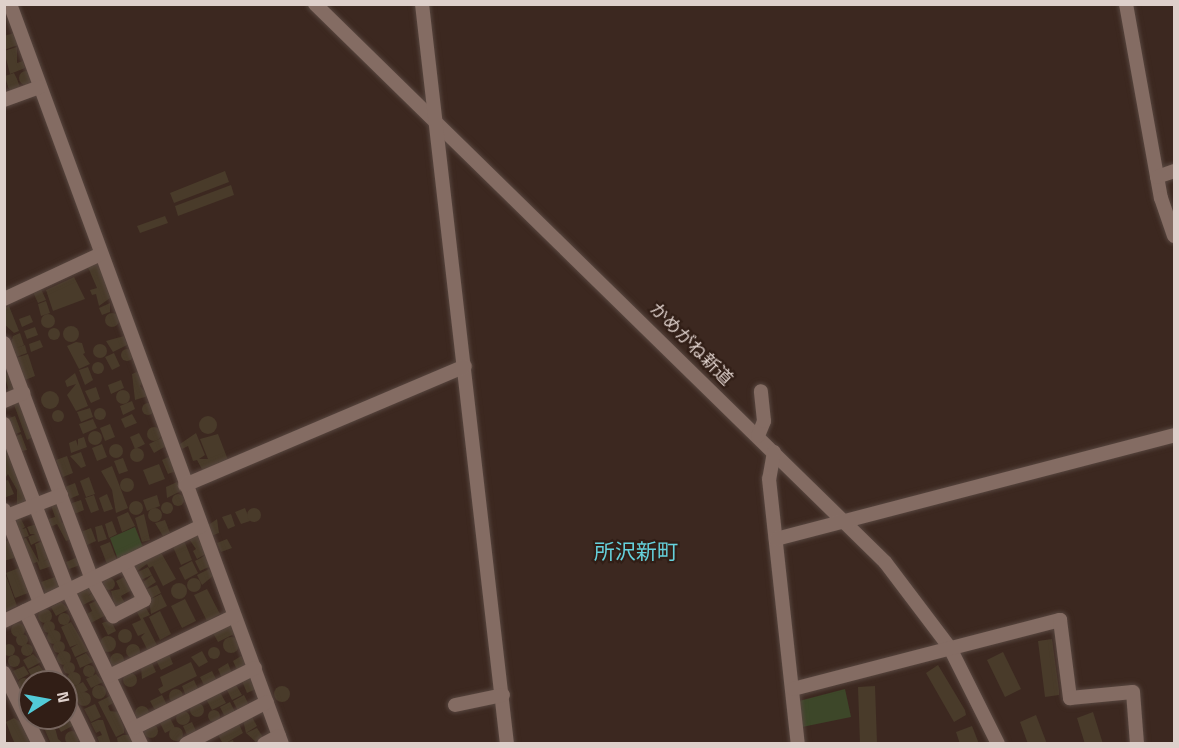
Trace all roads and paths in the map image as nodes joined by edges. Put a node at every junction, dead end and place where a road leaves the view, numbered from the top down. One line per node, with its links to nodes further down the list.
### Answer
1 (10, 4): 5 (street)
2 (315, 4): 7 (street, かめがね新道)
3 (422, 4): 7 (street)
4 (1126, 4): 9 (street)
5 (40, 87): 6 (street); 11 (street)
6 (4, 100)
7 (437, 123): 14 (street); 20 (street, かめがね新道)
8 (1174, 171): 9 (street)
9 (1157, 177): 10 (street)
10 (1174, 236)
11 (101, 254): 12 (street); 22 (street)
12 (4, 299)
13 (4, 343): 16 (street)
14 (465, 366): 22 (street); 42 (street)
15 (761, 391): 20 (street)
16 (23, 393): 17 (street); 23 (street)
17 (4, 401)
18 (4, 424): 24 (street)
19 (1174, 435): 26 (street)
20 (758, 436): 21 (street, かめがね新道)
21 (774, 452): 26 (street, かめがね新道); 28 (street)
22 (186, 485): 27 (street)
23 (61, 495): 24 (street); 30 (street)
24 (35, 505): 25 (street); 31 (street)
25 (6, 513): 32 (street)
26 (847, 522): 28 (street); 36 (street, かめがね新道)
27 (201, 526): 29 (street); 34 (street)
28 (776, 539): 41 (street)
29 (125, 563): 30 (street); 30 (street)
30 (92, 579): 31 (street)
31 (68, 591): 32 (street); 40 (street)
32 (40, 603): 33 (street)
33 (25, 611): 35 (street); 38 (street)
34 (234, 616): 37 (street); 40 (street)
35 (4, 621)
36 (950, 648): 41 (street); 55 (street, かめがね新道); 56 (street)
37 (255, 668): 43 (street); 46 (street)
38 (53, 670)
39 (4, 673): 48 (street)
40 (108, 676): 46 (street)
41 (793, 689): 54 (street)
42 (503, 695): 44 (street); 53 (street)
43 (267, 702): 47 (street); 51 (street)
44 (455, 705)
45 (78, 721): 49 (street)
46 (134, 728): 50 (street)
47 (281, 740): 52 (street)
48 (39, 744)
49 (89, 744)
50 (141, 744)
51 (186, 744)
52 (264, 744)
53 (507, 744)
54 (798, 744)
55 (998, 744)
56 (1137, 744)

